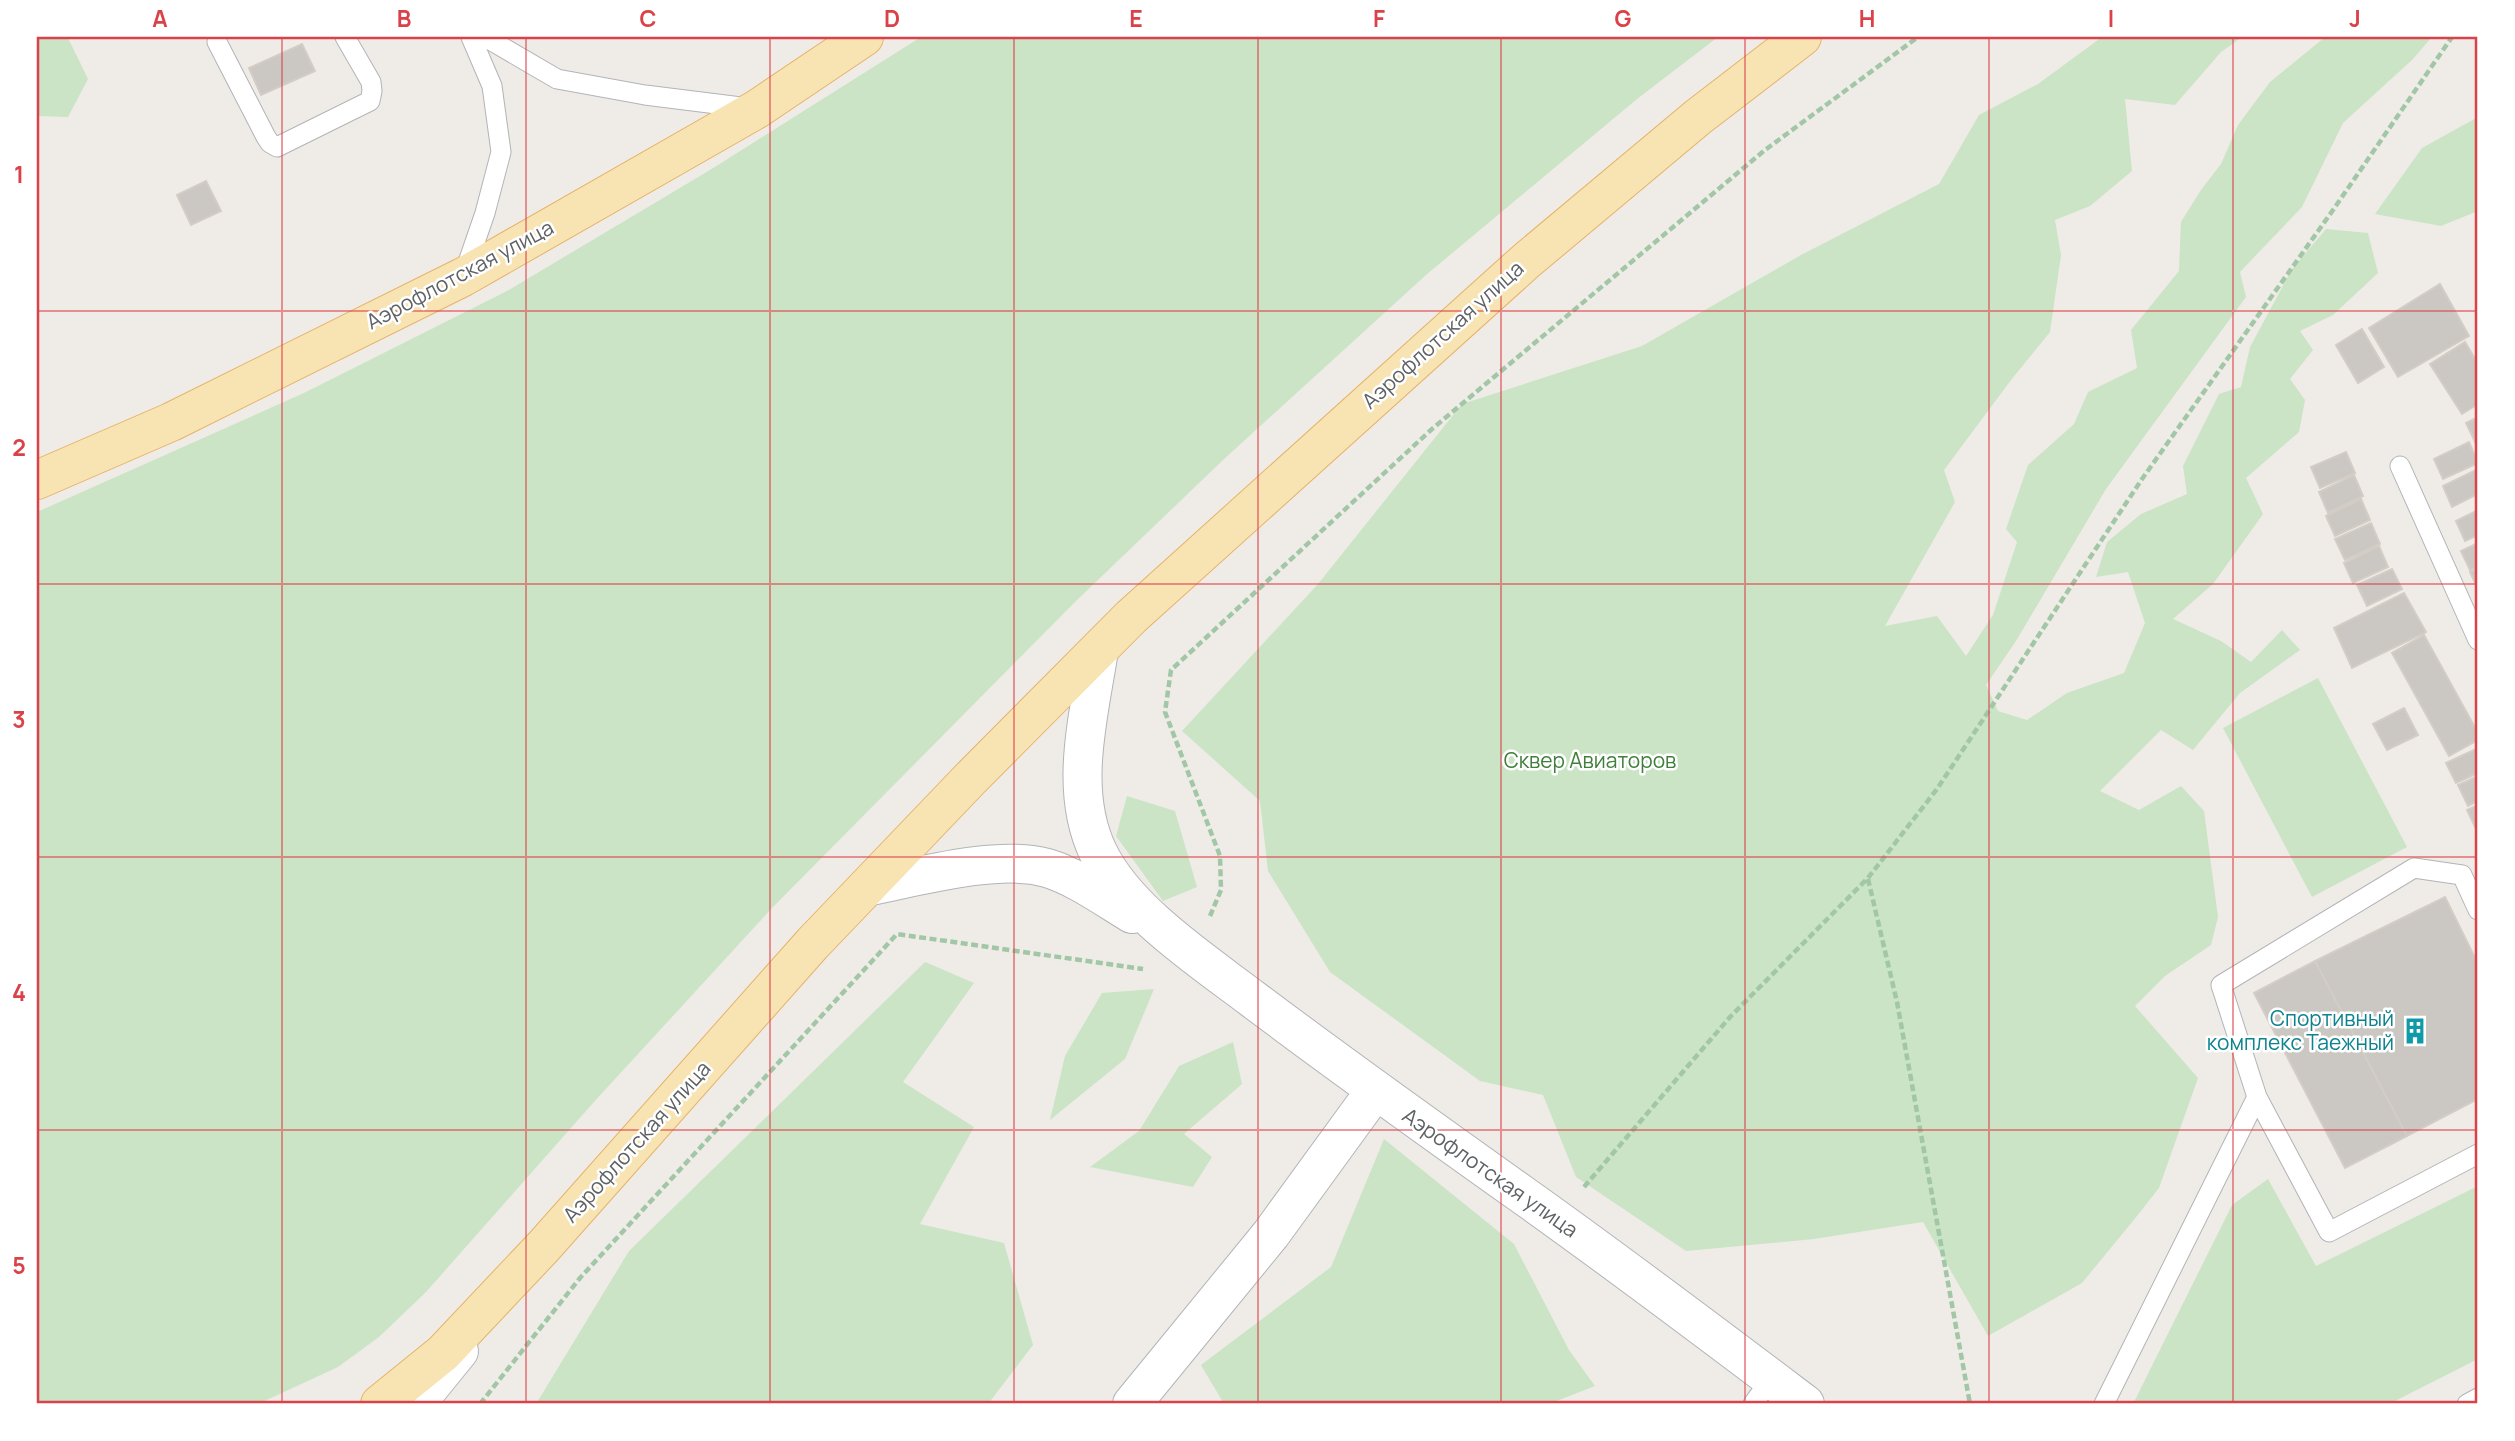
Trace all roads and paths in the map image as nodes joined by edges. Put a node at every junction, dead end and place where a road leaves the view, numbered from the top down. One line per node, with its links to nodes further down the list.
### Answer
1 (345, 37): 8 (lane)
2 (471, 37): 10 (lane)
3 (485, 37): 9 (lane)
4 (864, 37): 9 (main road, Аэрофлотская улица)
5 (1802, 37): 14 (main road, Аэрофлотская улица)
6 (1918, 37): 18 (path)
7 (2452, 37): 15 (path)
8 (218, 38)
9 (757, 109): 10 (main road, Аэрофлотская улица)
10 (463, 277): 12 (main road, Аэрофлотская улица)
11 (2400, 466): 13 (lane)
12 (37, 480)
13 (2478, 640)
14 (1098, 650): 16 (main road, Аэрофлотская улица); 18 (street, Аэрофлотская улица)
15 (1868, 878): 22 (path); 31 (path)
16 (867, 887): 18 (street, Аэрофлотская улица); 23 (main road, Аэрофлотская улица)
17 (2478, 910): 20 (lane)
18 (1184, 946): 19 (street, Аэрофлотская улица); 28 (path)
19 (1374, 1091): 24 (street, Аэрофлотская улица); 29 (street)
20 (2257, 1097): 21 (lane); 32 (lane)
21 (2478, 1154)
22 (1576, 1196)
23 (544, 1246): 26 (main road); 27 (street, Аэрофлотская улица)
24 (1762, 1392): 30 (street, Аэрофлотская улица)
25 (2478, 1398): 33 (lane)
26 (380, 1404)
27 (416, 1404)
28 (480, 1404)
29 (1132, 1404)
30 (1805, 1404)
31 (1970, 1404)
32 (2104, 1404)
33 (2467, 1404)

